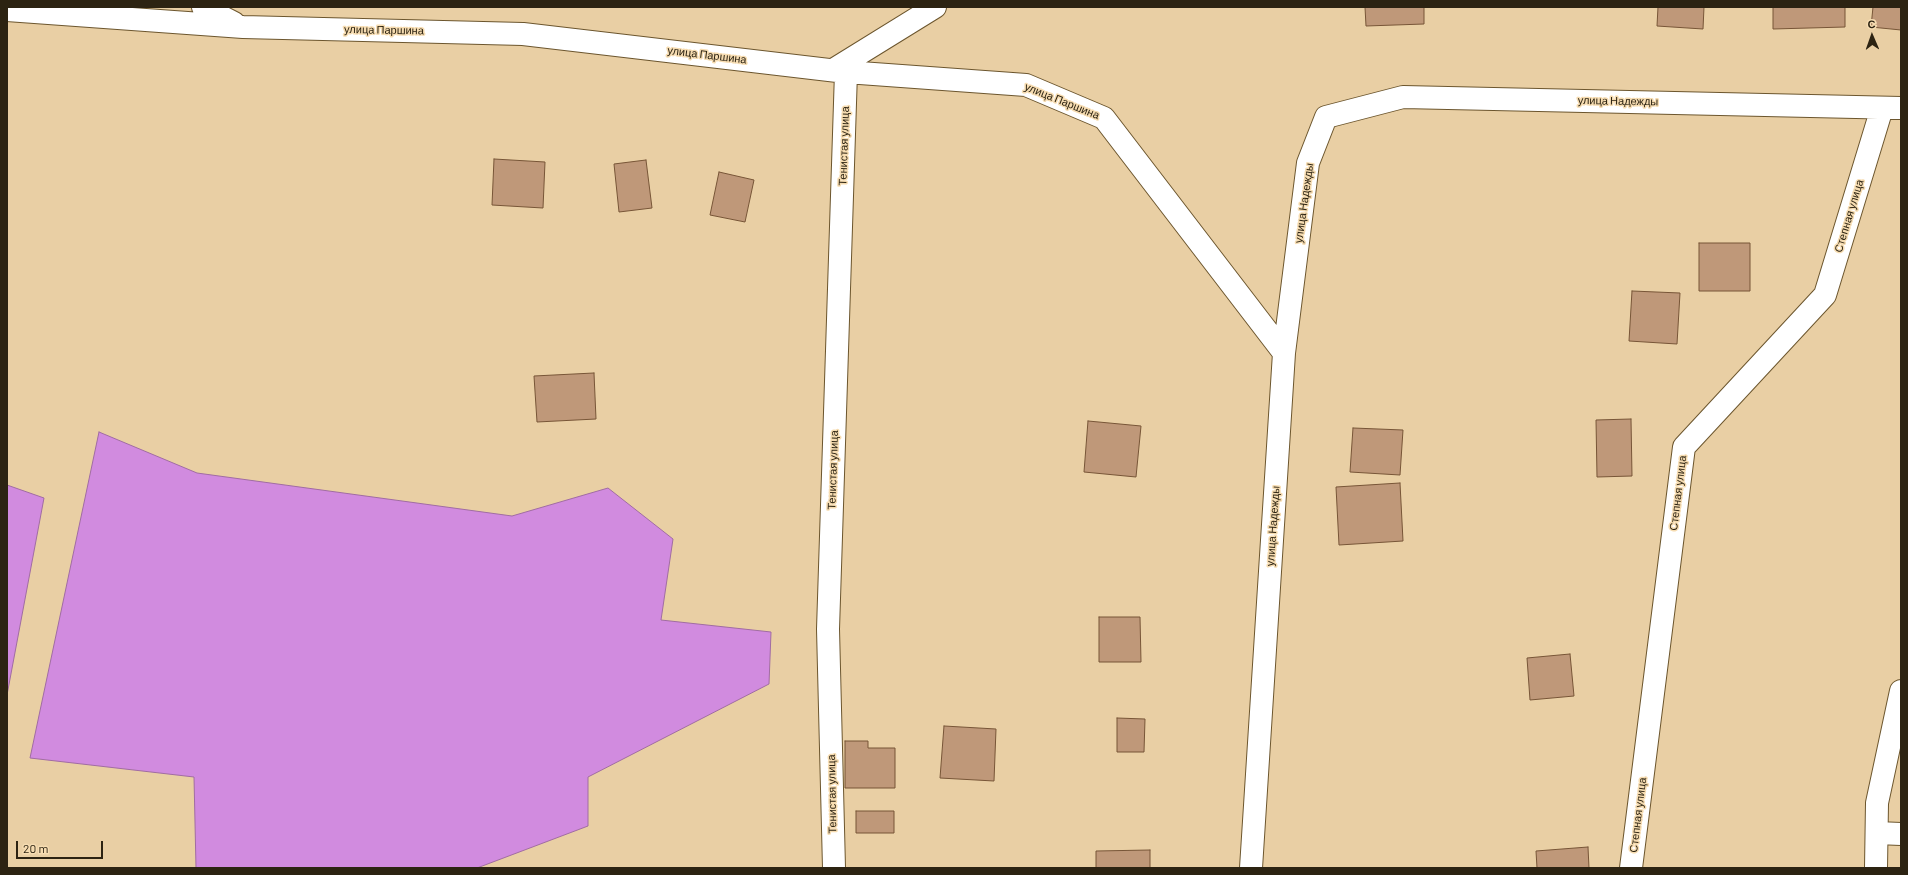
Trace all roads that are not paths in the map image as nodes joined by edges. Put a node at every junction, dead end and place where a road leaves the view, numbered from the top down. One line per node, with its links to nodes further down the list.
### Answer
1 (203, 7): 4 (street)
2 (936, 7): 5 (street)
3 (7, 10): 4 (street, улица Паршина)
4 (243, 27): 5 (street, улица Паршина)
5 (840, 71): 7 (street, улица Паршина); 11 (street, Тенистая улица)
6 (1892, 108): 7 (street, улица Надежды); 13 (street, Степная улица)
7 (1284, 352): 12 (street, улица Надежды)
8 (1901, 691): 9 (street)
9 (1877, 833): 10 (street); 14 (street)
10 (1901, 834)
11 (834, 868)
12 (1251, 868)
13 (1631, 868)
14 (1876, 868)

